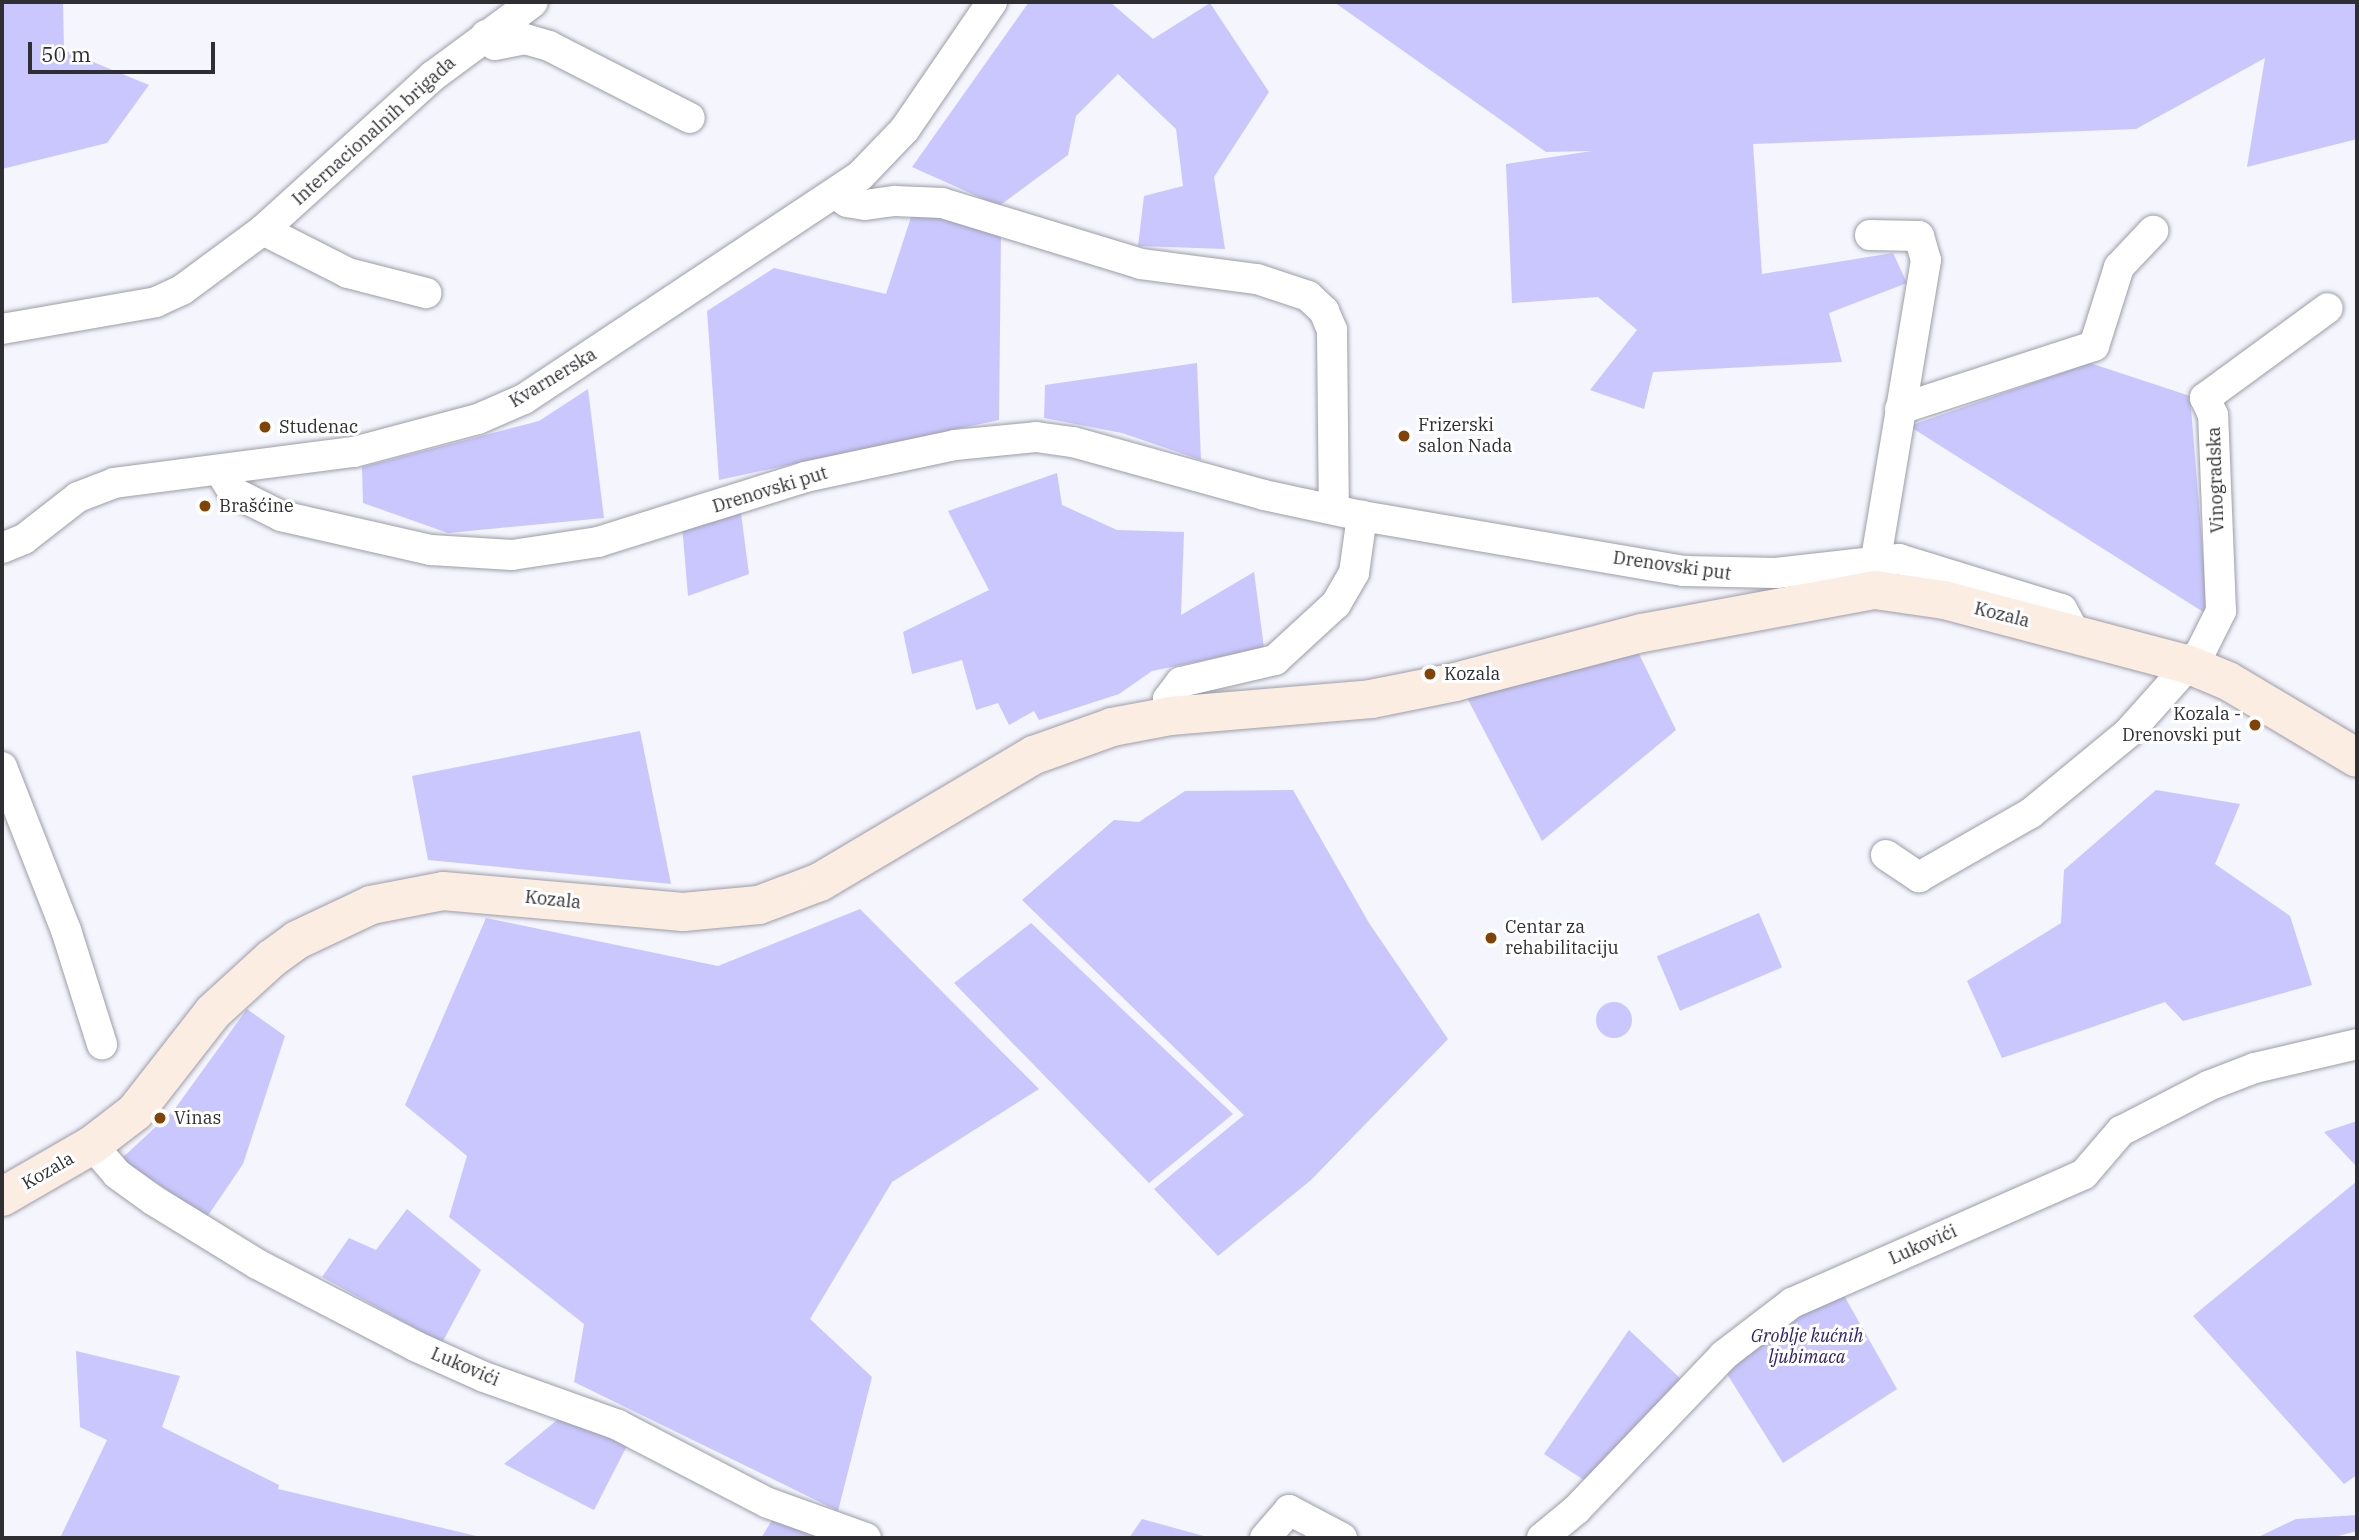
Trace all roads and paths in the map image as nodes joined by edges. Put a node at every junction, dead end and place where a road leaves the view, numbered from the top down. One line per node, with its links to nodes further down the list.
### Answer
1 (533, 2): 3 (street, Internacionalnih brigada)
2 (992, 2): 5 (street, Kvarnerska)
3 (486, 35): 4 (street); 6 (street, Internacionalnih brigada)
4 (690, 118)
5 (836, 194): 13 (street, Kvarnerska); 14 (street)
6 (264, 230): 9 (street); 11 (street, Internacionalnih brigada)
7 (2152, 231): 12 (street)
8 (1870, 235): 12 (street)
9 (426, 293)
10 (2329, 308): 18 (street, Vinogradska)
11 (2, 329)
12 (1900, 409): 16 (street)
13 (220, 471): 14 (street, Drenovski put); 15 (street, Kvarnerska)
14 (1348, 512): 16 (street, Drenovski put); 19 (street)
15 (2, 548)
16 (1876, 559): 17 (street, Drenovski put)
17 (2074, 632): 18 (main road, Kozala); 19 (main road, Kozala)
18 (2187, 664): 20 (main road, Kozala); 22 (street)
19 (1170, 716): 25 (main road, Kozala)
20 (2357, 758)
21 (2, 767): 24 (street)
22 (1886, 855)
23 (2357, 1044): 30 (street, Lukovići)
24 (102, 1045)
25 (92, 1145): 26 (main road, Kozala); 27 (street, Lukovići)
26 (2, 1198)
27 (866, 1538)
28 (1265, 1538): 29 (street)
29 (1342, 1538)
30 (1542, 1538)

